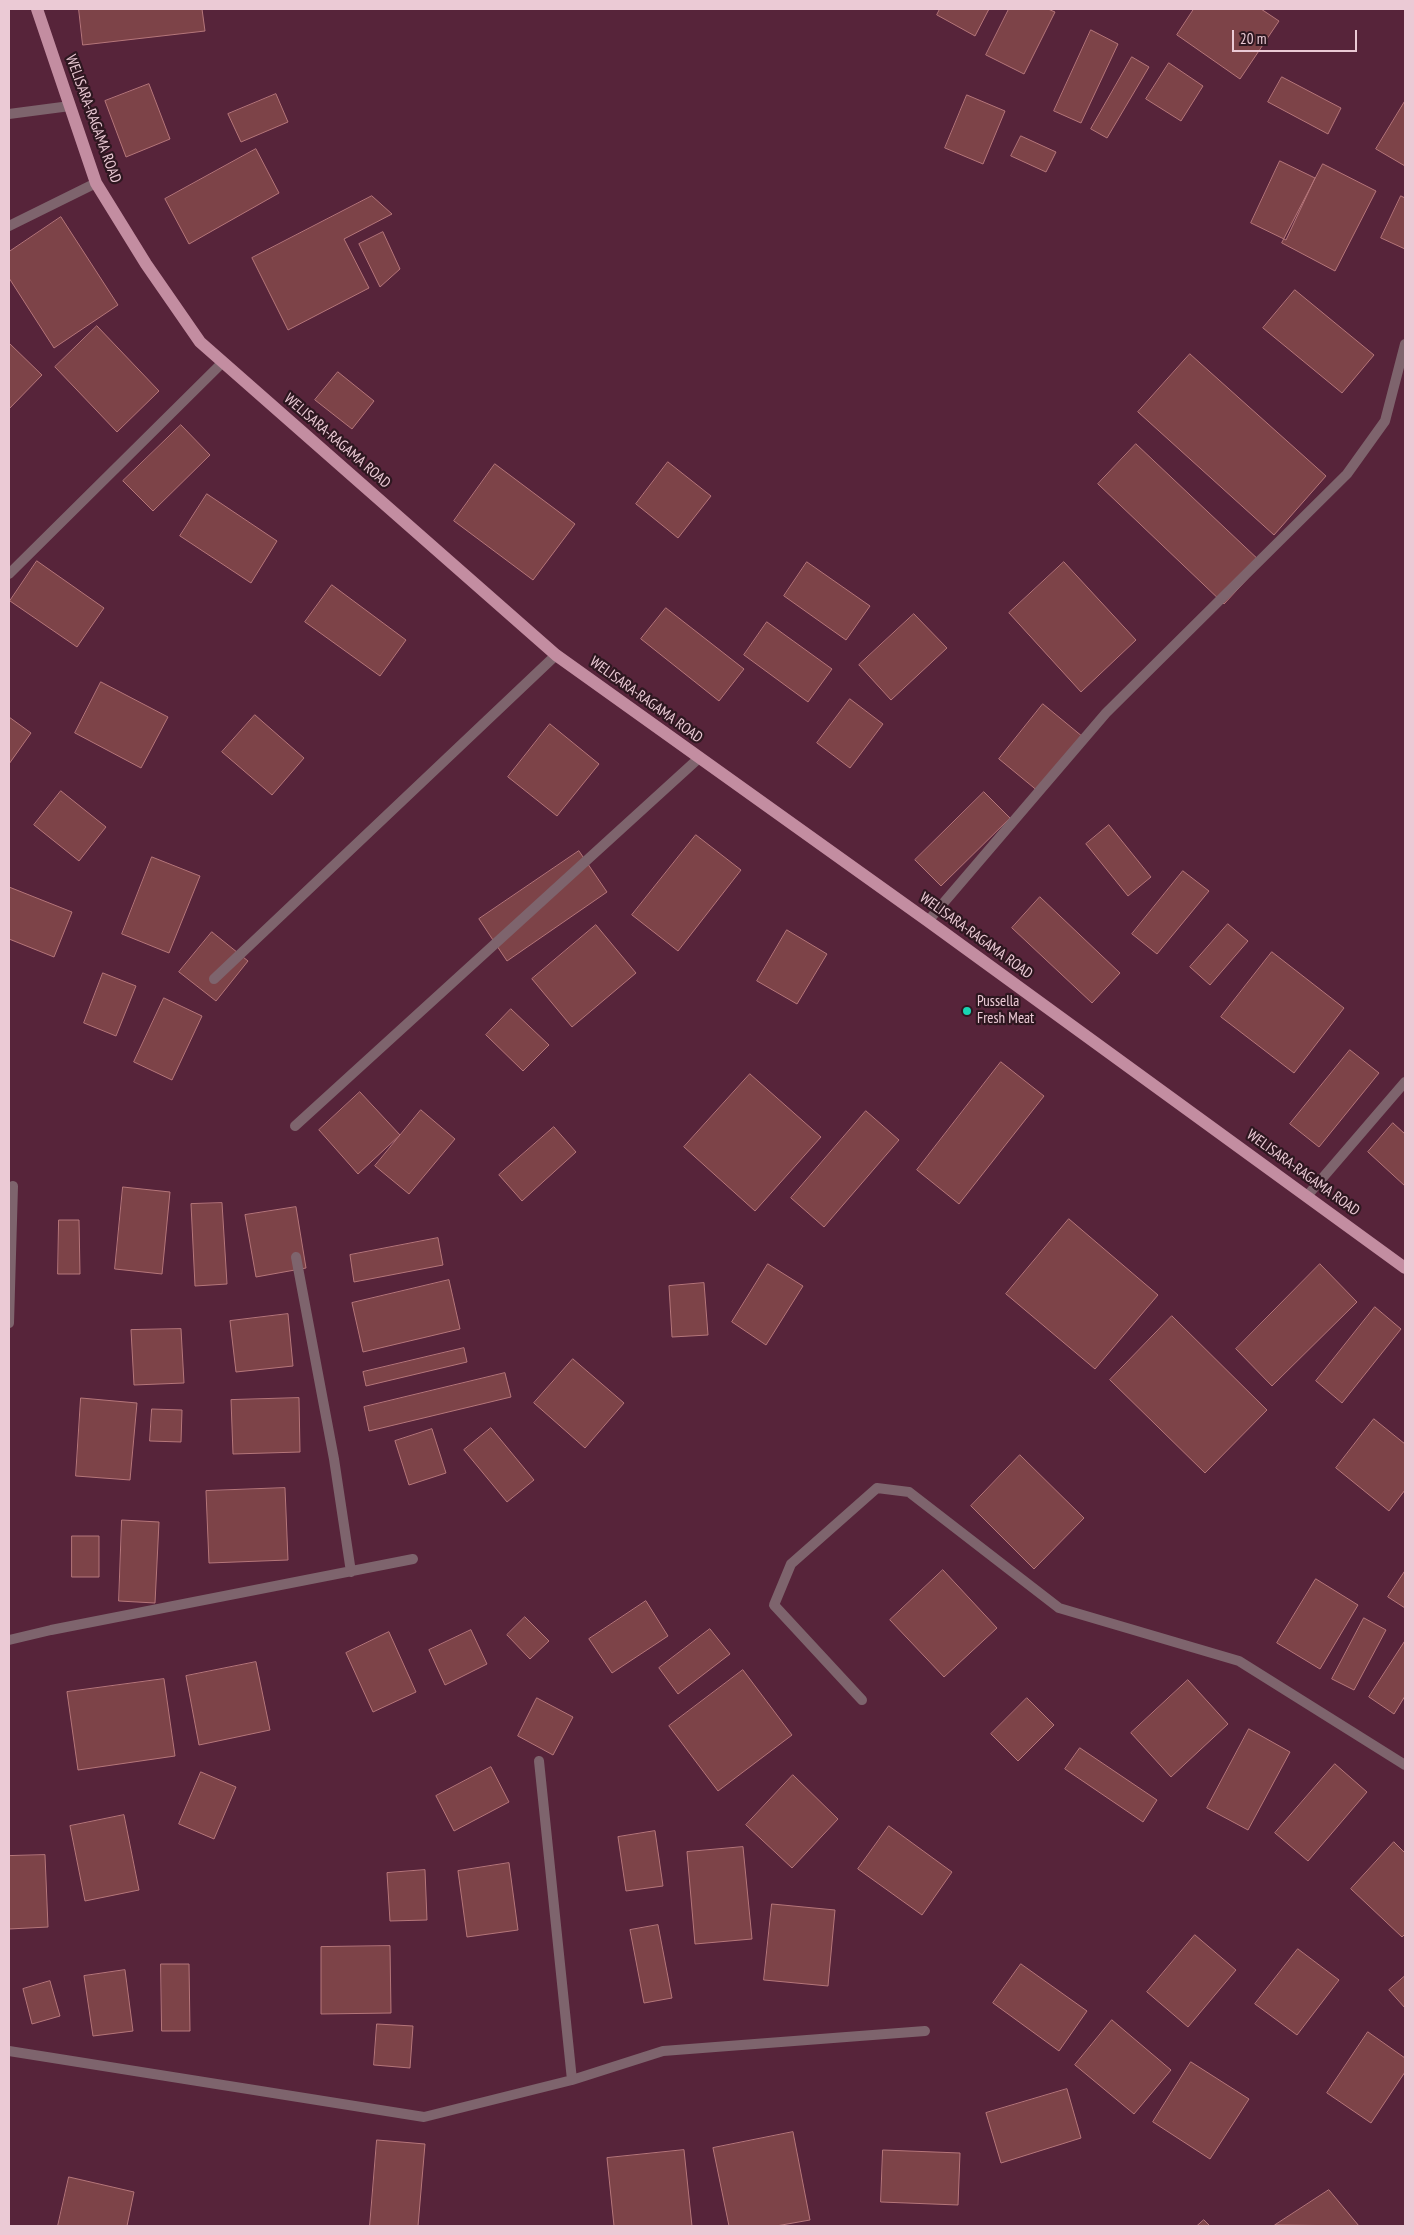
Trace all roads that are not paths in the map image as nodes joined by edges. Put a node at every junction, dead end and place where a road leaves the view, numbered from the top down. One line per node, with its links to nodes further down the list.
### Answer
1 (37, 9): 2 (main road, WELISARA-RAGAMA ROAD)
2 (70, 106): 3 (street); 4 (main road, WELISARA-RAGAMA ROAD)
3 (9, 114)
4 (96, 183): 5 (street); 8 (main road, WELISARA-RAGAMA ROAD)
5 (9, 226)
6 (1405, 344): 7 (street)
7 (1403, 360): 12 (street)
8 (223, 362): 9 (street); 10 (main road, WELISARA-RAGAMA ROAD)
9 (9, 574)
10 (556, 655): 11 (main road, WELISARA-RAGAMA ROAD); 13 (street)
11 (699, 758): 12 (main road, WELISARA-RAGAMA ROAD); 15 (street)
12 (928, 921): 17 (main road, WELISARA-RAGAMA ROAD)
13 (214, 979)
14 (1405, 1082): 17 (street)
15 (296, 1126)
16 (12, 1186): 20 (street)
17 (1307, 1196): 19 (main road, WELISARA-RAGAMA ROAD)
18 (296, 1257): 22 (street)
19 (1405, 1268)
20 (9, 1323)
21 (413, 1559): 22 (street)
22 (351, 1572): 23 (street)
23 (9, 1640)
24 (862, 1700): 26 (street)
25 (539, 1761): 29 (street)
26 (1405, 1765)
27 (925, 2031): 29 (street)
28 (9, 2050): 29 (street)
29 (572, 2080)

